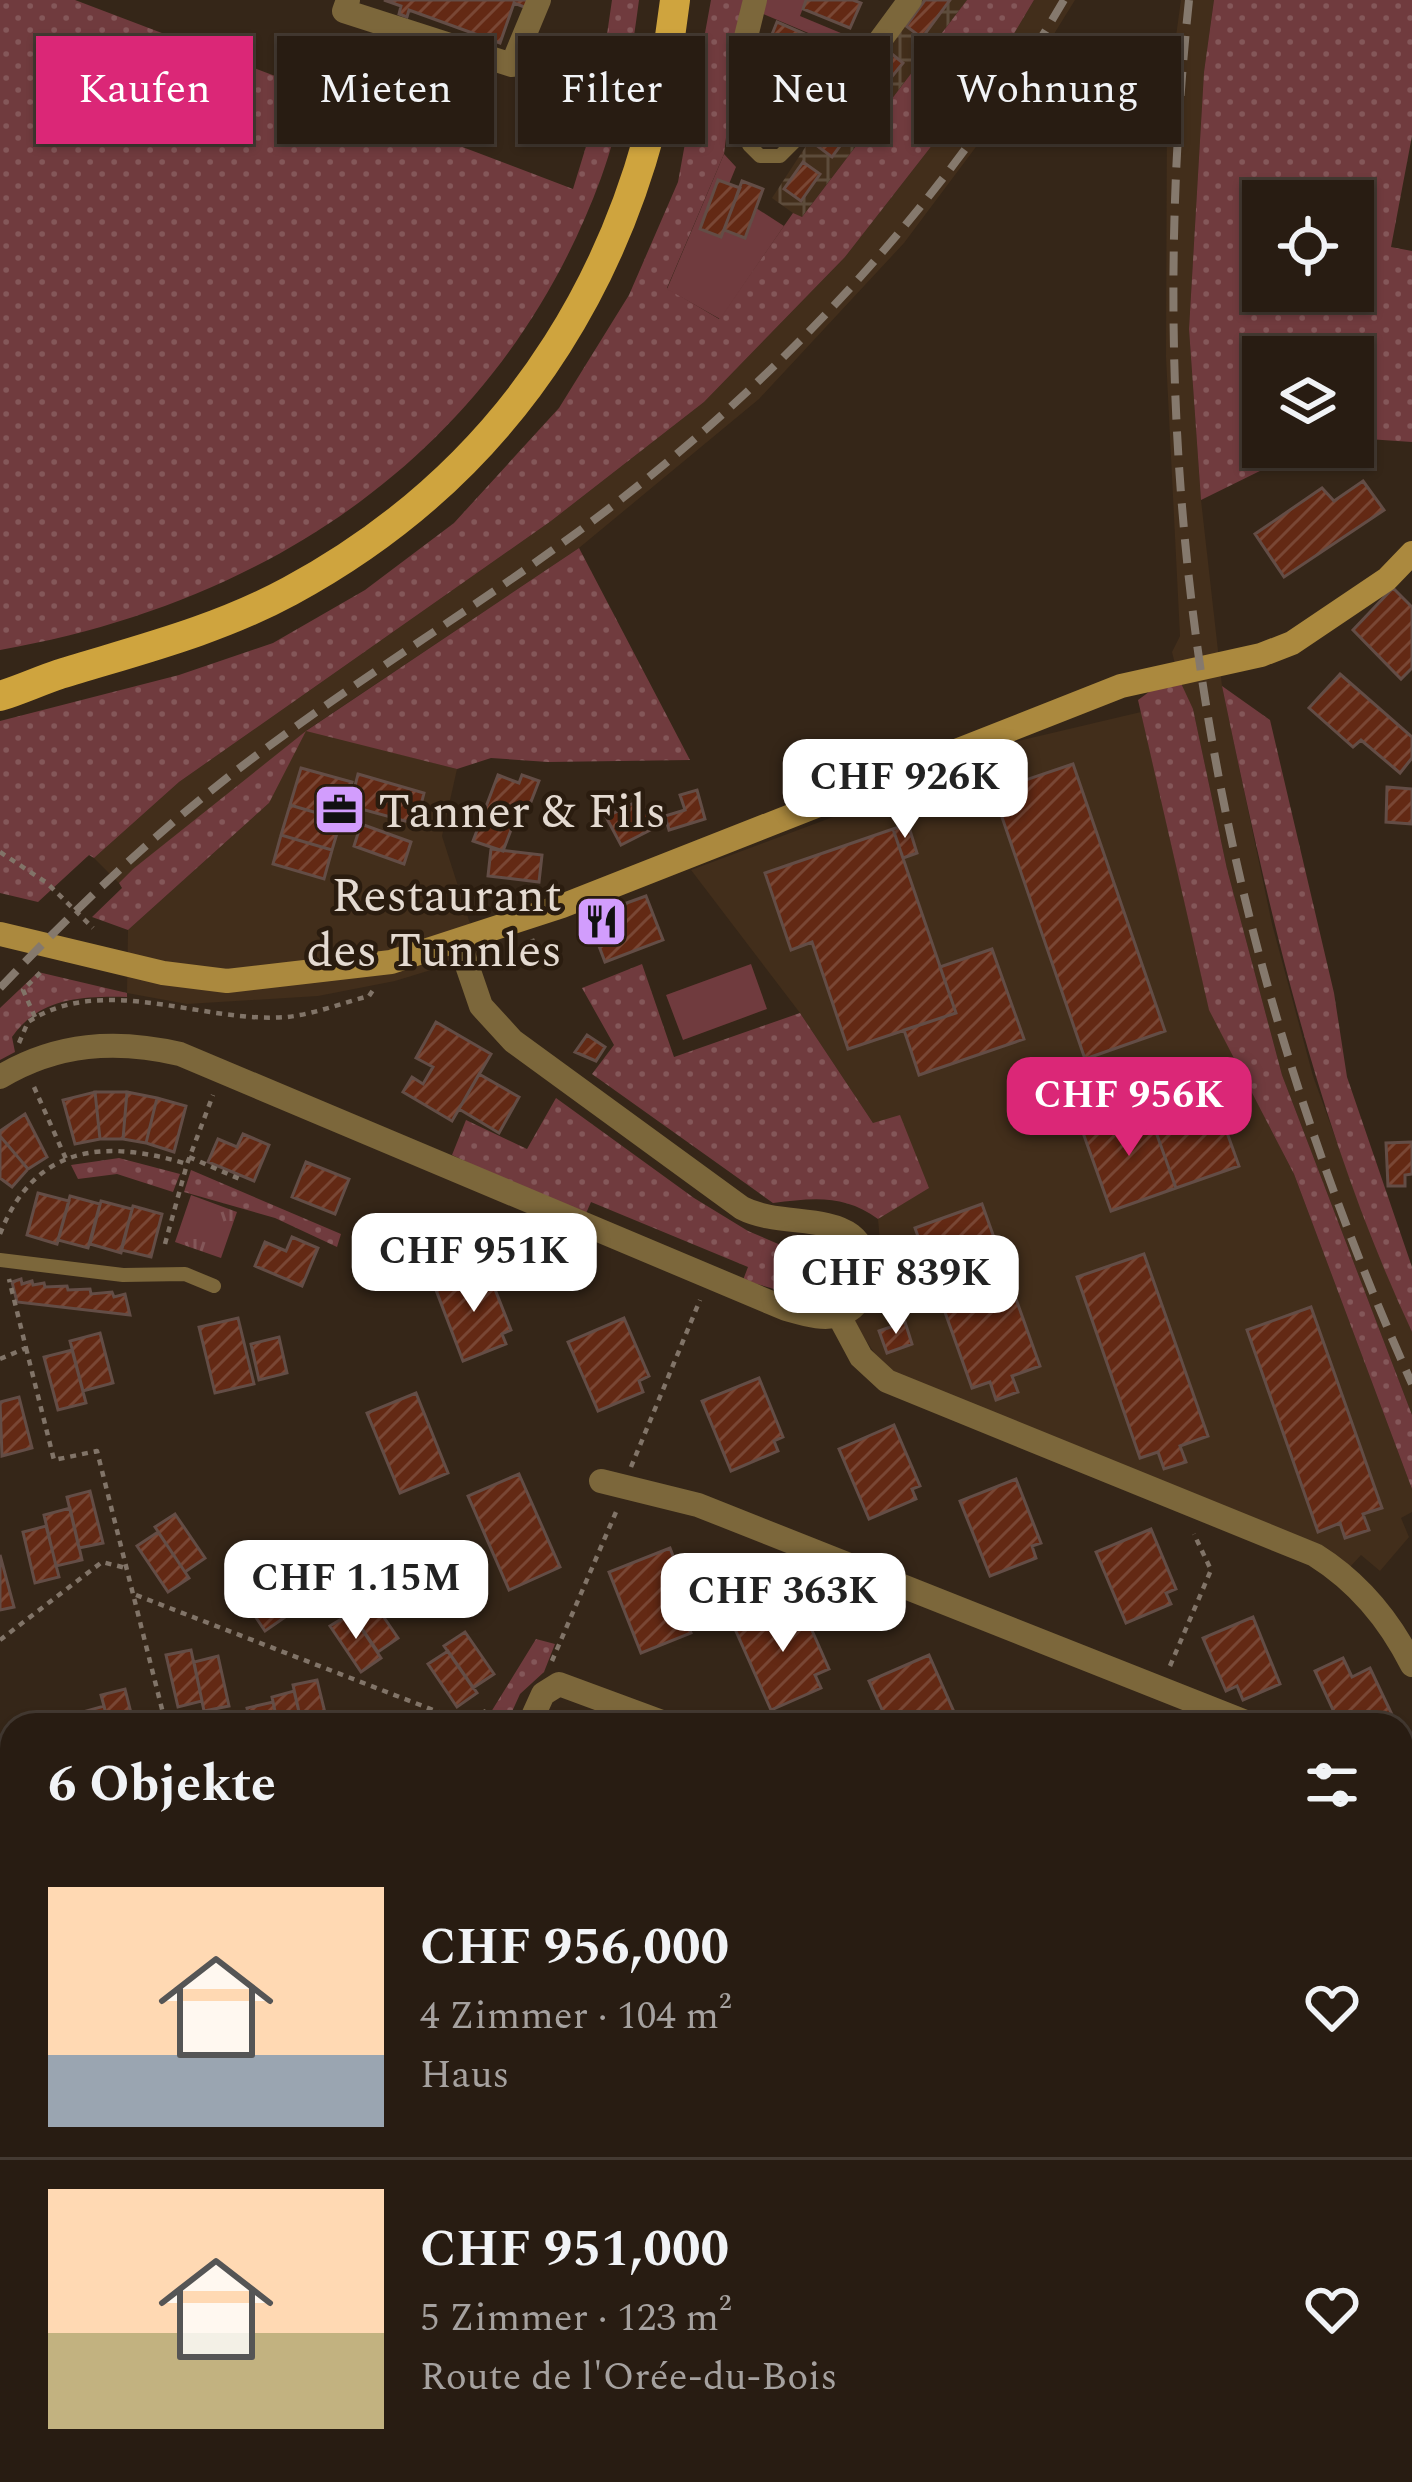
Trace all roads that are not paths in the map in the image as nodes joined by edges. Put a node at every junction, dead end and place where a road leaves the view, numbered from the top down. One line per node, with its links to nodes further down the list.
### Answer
1 (348, 0): 2 (street)
2 (539, 0)
3 (675, 0): 11 (main road)
4 (755, 0): 6 (street)
5 (910, 0): 7 (street)
6 (746, 36)
7 (883, 36)
8 (749, 144): 9 (lane)
9 (794, 144)
10 (1412, 554): 15 (main road)
11 (59, 674): 12 (main road); 13 (main road)
12 (0, 677)
13 (0, 697)
14 (0, 934): 15 (main road)
15 (459, 942): 19 (street)
16 (0, 1077): 19 (street)
17 (0, 1261): 18 (lane)
18 (214, 1286)
19 (839, 1316): 21 (street)
20 (620, 1477): 24 (street)
21 (1412, 1665)
22 (534, 1713): 23 (street)
23 (638, 1713)
24 (1223, 1713)

